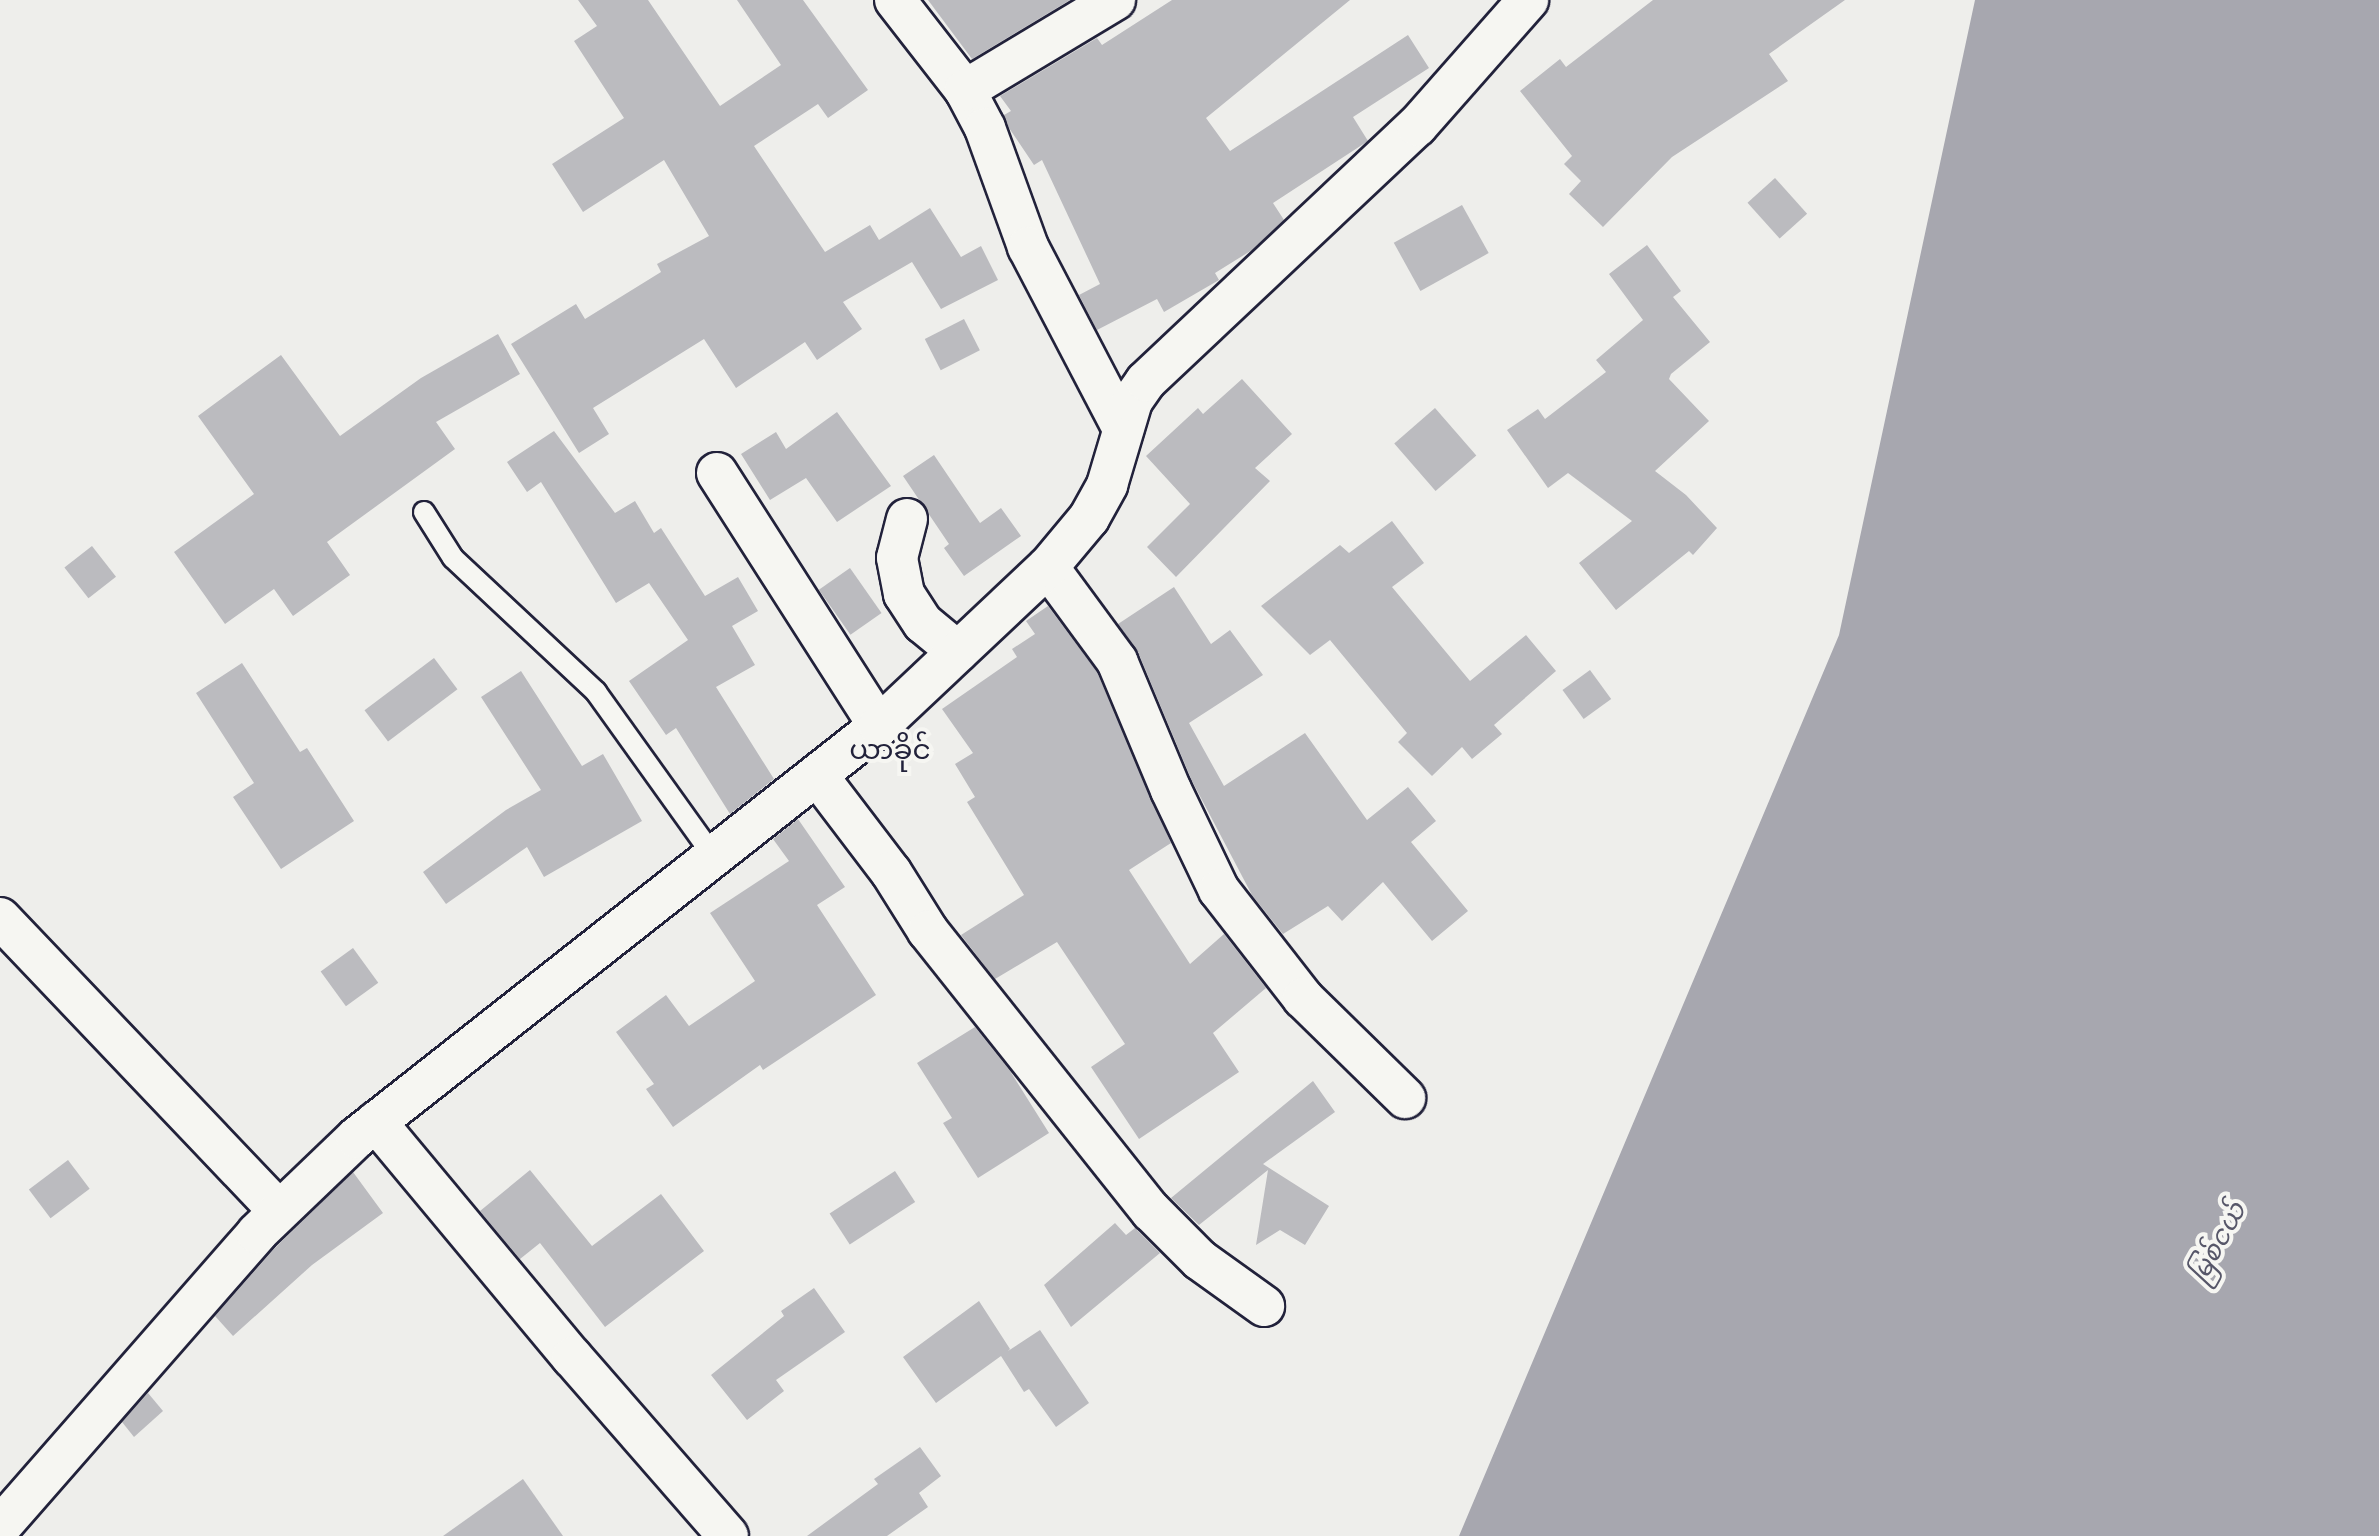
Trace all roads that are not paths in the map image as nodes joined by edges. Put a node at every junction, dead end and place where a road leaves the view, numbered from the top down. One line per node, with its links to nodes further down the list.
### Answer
1 (895, 0): 4 (street)
2 (1115, 0): 4 (street)
3 (1528, 0): 5 (street)
4 (965, 90): 5 (street)
5 (1123, 429): 9 (street)
6 (717, 473): 11 (street)
7 (424, 512): 13 (lane)
8 (907, 519): 10 (street)
9 (1048, 567): 10 (street); 15 (street)
10 (958, 652): 11 (street)
11 (879, 726): 12 (street)
12 (817, 775): 13 (street); 18 (street)
13 (714, 857): 16 (street)
14 (0, 918): 17 (street)
15 (1405, 1098)
16 (376, 1122): 17 (street); 20 (street)
17 (278, 1210): 19 (street)
18 (1264, 1306)
19 (14, 1525)
20 (728, 1536)

